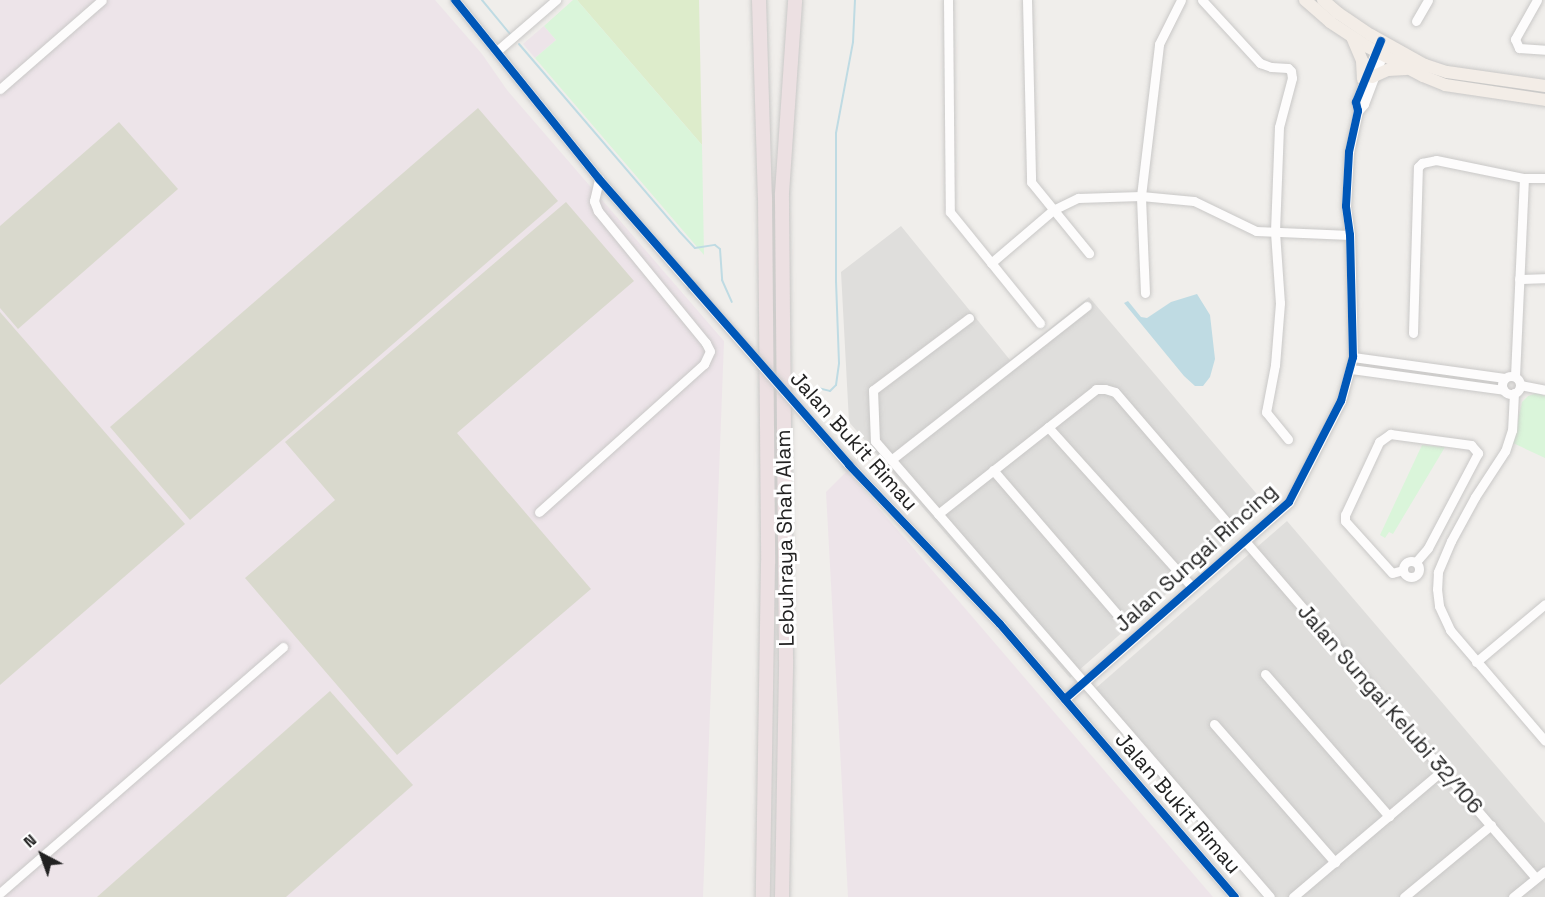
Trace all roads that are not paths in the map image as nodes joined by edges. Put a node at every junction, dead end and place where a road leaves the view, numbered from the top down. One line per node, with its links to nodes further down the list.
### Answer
1 (102, 0): 22 (street)
2 (455, 0): 17 (street, Jalan Bukit Rimau)
3 (556, 0): 17 (street)
4 (759, 0): 78 (highway, Lebuhraya Shah Alam)
5 (795, 0): 79 (highway, Lebuhraya Shah Alam)
6 (948, 0): 33 (street)
7 (1027, 0): 29 (street)
8 (1181, 0): 28 (street)
9 (1202, 0): 30 (street)
10 (1305, 0): 15 (main road)
11 (1323, 0): 16 (main road)
12 (1428, 0): 14 (street)
13 (1538, 0): 18 (street)
14 (1416, 21)
15 (1351, 36): 16 (main road); 20 (main road)
16 (1381, 47): 19 (main road); 20 (street, Jalan Sungai Rincing); 23 (main road)
17 (498, 50): 27 (street, Jalan Bukit Rimau)
18 (1545, 50)
19 (1407, 69): 20 (main road); 23 (main road)
20 (1368, 78): 31 (street, Jalan Sungai Rincing)
21 (1545, 86): 23 (main road)
22 (0, 89)
23 (1523, 91): 24 (main road)
24 (1545, 100)
25 (1545, 177): 26 (street)
26 (1524, 178): 35 (street); 40 (street)
27 (599, 179): 54 (street); 68 (street, Jalan Bukit Rimau, bridge)
28 (1141, 196): 29 (street); 30 (street); 36 (street)
29 (1053, 210): 32 (street); 33 (street)
30 (1275, 232): 31 (street); 51 (street)
31 (1350, 235): 41 (street, Jalan Sungai Rincing)
32 (1089, 253)
33 (991, 263): 39 (street)
34 (1545, 278): 35 (street)
35 (1519, 279): 44 (street)
36 (1145, 293)
37 (1087, 306): 52 (street)
38 (969, 318): 52 (street)
39 (1040, 323)
40 (1413, 333)
41 (1353, 357): 42 (street); 43 (street, Jalan Sungai Rincing)
42 (1424, 367): 44 (street); 45 (street)
43 (1351, 369): 45 (street); 57 (street, Jalan Sungai Rincing)
44 (1510, 377): 46 (street); 47 (street)
45 (1422, 379): 47 (street)
46 (1520, 385): 48 (street); 49 (street)
47 (1504, 390): 49 (street)
48 (1545, 390)
49 (1514, 393): 58 (street)
50 (1048, 427): 53 (street); 56 (street); 61 (street)
51 (1288, 439)
52 (891, 460): 55 (street)
53 (993, 470): 55 (street); 63 (street)
54 (539, 512)
55 (938, 514): 67 (street)
56 (1225, 520)
57 (1245, 541): 61 (street, Jalan Sungai Rincing); 71 (street, Jalan Sungai Kelubi 32/106)
58 (1442, 561): 59 (street); 60 (street)
59 (1417, 566): 59 (street); 60 (street)
60 (1438, 572): 65 (street)
61 (1192, 587): 67 (street, Jalan Sungai Rincing)
62 (1545, 604): 65 (street)
63 (1117, 614)
64 (283, 646): 77 (street)
65 (1476, 663): 70 (street)
66 (1265, 674): 72 (street)
67 (1084, 682): 68 (street, Jalan Sungai Rincing); 81 (street)
68 (1065, 699): 80 (street, Jalan Bukit Rimau)
69 (1214, 724): 74 (street)
70 (1543, 734)
71 (1443, 770): 72 (street); 73 (street, Jalan Sungai Kelubi 32/106)
72 (1389, 816): 74 (street)
73 (1491, 825): 76 (street, Jalan Sungai Kelubi 32/106); 83 (street)
74 (1335, 862): 82 (street)
75 (1545, 871): 76 (street)
76 (1536, 878): 84 (street)
77 (0, 893)
78 (763, 897)
79 (782, 897)
80 (1235, 897)
81 (1270, 897)
82 (1293, 897)
83 (1404, 897)
84 (1514, 897)

